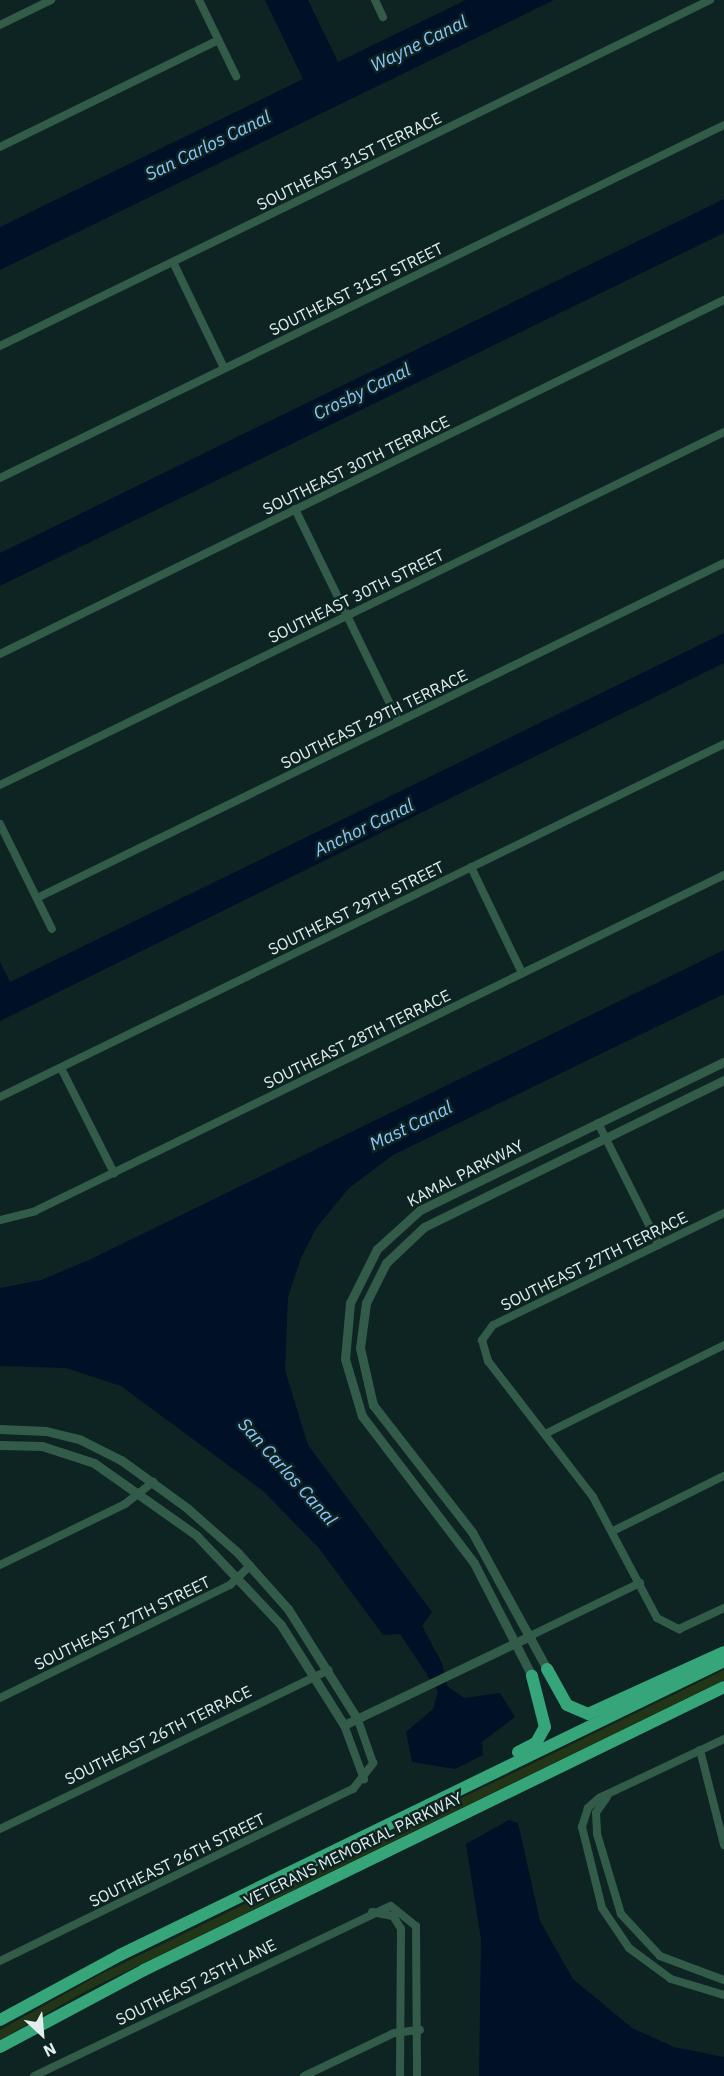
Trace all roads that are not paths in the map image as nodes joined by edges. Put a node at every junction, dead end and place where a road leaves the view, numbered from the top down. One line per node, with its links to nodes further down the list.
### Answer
1 (51, 0): 6 (street)
2 (199, 0): 7 (street)
3 (375, 0): 5 (street)
4 (710, 0): 11 (street, SOUTHEAST 31ST TERRACE)
5 (383, 17)
6 (0, 25)
7 (218, 40): 8 (street); 10 (street)
8 (236, 76)
9 (724, 125): 14 (street, SOUTHEAST 31ST STREET)
10 (0, 147)
11 (173, 262): 13 (street, SOUTHEAST 31ST TERRACE); 14 (street)
12 (724, 300): 17 (street, SOUTHEAST 30TH TERRACE)
13 (0, 346)
14 (224, 368): 16 (street, SOUTHEAST 31ST STREET)
15 (724, 432): 19 (street, SOUTHEAST 30TH STREET)
16 (0, 478)
17 (295, 509): 19 (street); 20 (street, SOUTHEAST 30TH TERRACE)
18 (724, 563): 21 (street, SOUTHEAST 29TH TERRACE)
19 (347, 615): 21 (street); 23 (street, SOUTHEAST 30TH STREET)
20 (0, 654)
21 (399, 722): 27 (street, SOUTHEAST 29TH TERRACE)
22 (724, 744): 25 (street, SOUTHEAST 29TH STREET)
23 (0, 785)
24 (0, 824): 27 (street)
25 (471, 867): 29 (street); 31 (street, SOUTHEAST 29TH STREET)
26 (724, 875): 29 (street, SOUTHEAST 28TH TERRACE)
27 (36, 898): 28 (street)
28 (52, 929)
29 (522, 973): 36 (street, SOUTHEAST 28TH TERRACE)
30 (724, 1062): 34 (street, KAMAL PARKWAY)
31 (61, 1068): 33 (street, SOUTHEAST 29TH STREET); 36 (street)
32 (724, 1080): 35 (street, KAMAL PARKWAY)
33 (0, 1097)
34 (598, 1123): 35 (street); 54 (street, KAMAL PARKWAY)
35 (605, 1137): 39 (street); 53 (street, KAMAL PARKWAY)
36 (114, 1173): 38 (street, SOUTHEAST 28TH TERRACE)
37 (724, 1213): 39 (street, SOUTHEAST 27TH TERRACE)
38 (0, 1220)
39 (659, 1245): 42 (street, SOUTHEAST 27TH TERRACE)
40 (724, 1344): 42 (street)
41 (0, 1429): 45 (street)
42 (547, 1433): 47 (street)
43 (0, 1445): 46 (street)
44 (724, 1476): 47 (street)
45 (153, 1482): 46 (street); 49 (street)
46 (140, 1494): 48 (street); 50 (street)
47 (613, 1531): 51 (street)
48 (0, 1565)
49 (250, 1566): 50 (street, SOUTHEAST 27TH STREET); 58 (street)
50 (240, 1578): 59 (street); 62 (street, SOUTHEAST 27TH STREET)
51 (640, 1582): 52 (street); 53 (street)
52 (724, 1608)
53 (532, 1635): 54 (street); 57 (street, KAMAL PARKWAY)
54 (515, 1643): 60 (street, KAMAL PARKWAY); 63 (street)
55 (724, 1652): 57 (highway)
56 (724, 1661): 71 (highway, VETERANS MEMORIAL PARKWAY)
57 (547, 1669)
58 (329, 1670): 59 (street, SOUTHEAST 26TH TERRACE); 63 (street)
59 (315, 1675): 64 (street); 69 (street, SOUTHEAST 26TH TERRACE)
60 (532, 1677): 71 (highway)
61 (724, 1687): 79 (highway, VETERANS MEMORIAL PARKWAY)
62 (0, 1698)
63 (358, 1720): 64 (street); 67 (street)
64 (344, 1725): 67 (street)
65 (724, 1739): 66 (street)
66 (700, 1750): 68 (street); 70 (street)
67 (364, 1779): 73 (street, SOUTHEAST 26TH STREET)
68 (618, 1790): 74 (street); 75 (street)
69 (0, 1829)
70 (724, 1845)
71 (278, 1878): 76 (highway, VETERANS MEMORIAL PARKWAY)
72 (370, 1912): 77 (street, SOUTHEAST 25TH LANE); 78 (street); 80 (street, SOUTHEAST 25TH LANE)
73 (0, 1961)
74 (724, 1980)
75 (724, 1995)
76 (0, 2020)
77 (420, 2030): 78 (street); 83 (street)
78 (404, 2031): 81 (street); 82 (street)
79 (0, 2047)
80 (34, 2076)
81 (304, 2076)
82 (400, 2076)
83 (417, 2076)

